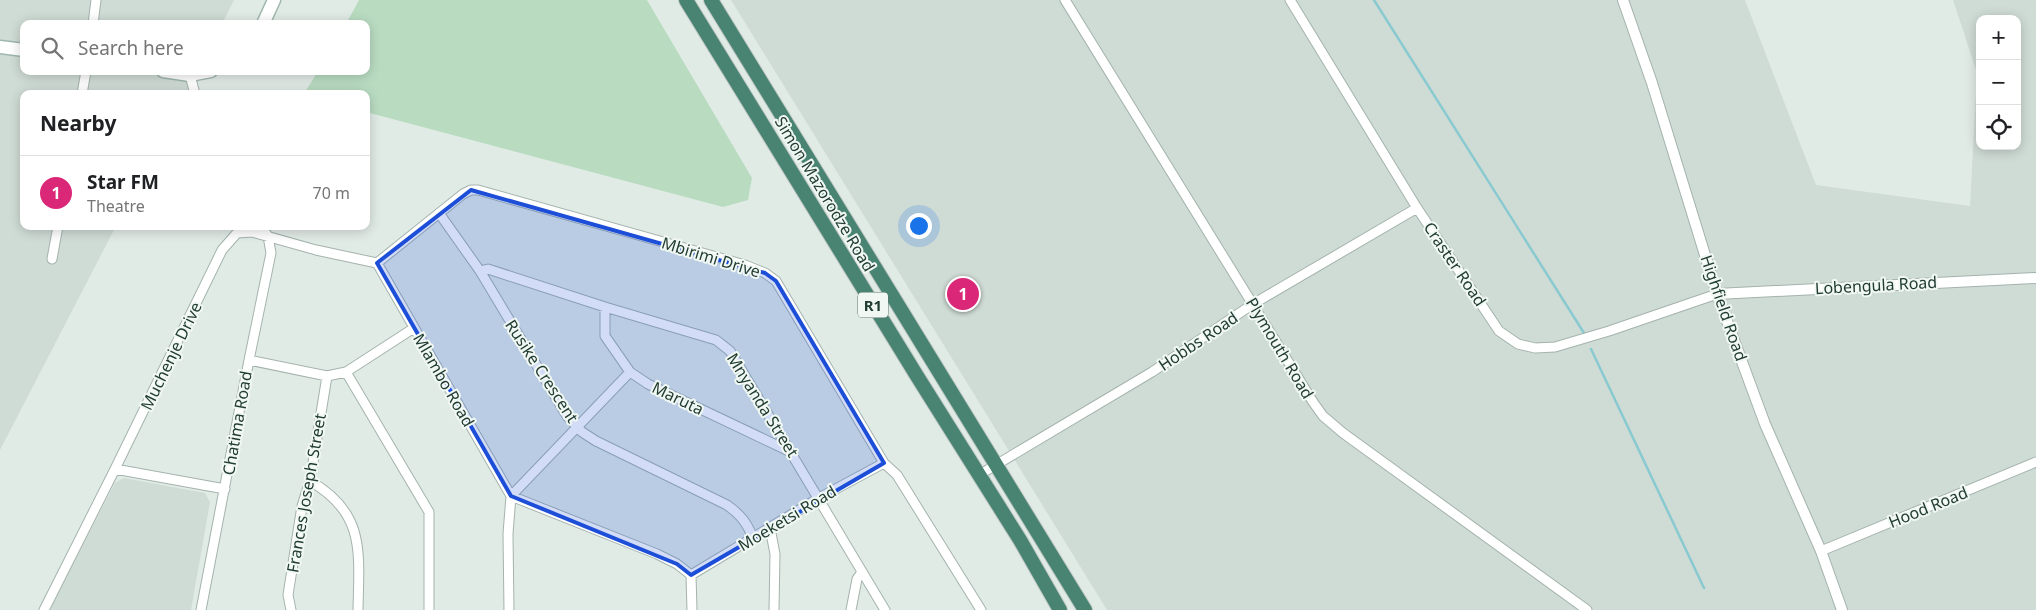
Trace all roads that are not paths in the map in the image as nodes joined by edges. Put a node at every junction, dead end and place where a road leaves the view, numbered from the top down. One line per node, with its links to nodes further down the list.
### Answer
1 (96, 0): 8 (street)
2 (274, 0): 9 (main road)
3 (686, 0): 39 (highway, Simon Mazorodze Road / R1)
4 (711, 0): 37 (highway, Simon Mazorodze Road / R1)
5 (1065, 0): 26 (street, Plymouth Road)
6 (1290, 0): 16 (street, Craster Road)
7 (1623, 0): 25 (street, Highfield Road)
8 (94, 20)
9 (264, 20)
10 (0, 46): 11 (main road)
11 (20, 49)
12 (85, 75): 14 (street)
13 (190, 75): 15 (street)
14 (83, 90)
15 (194, 90)
16 (1417, 208): 25 (street, Craster Road); 26 (street, Hobbs Road)
17 (439, 213): 22 (street, Mbirimi Drive); 23 (street, Rusike Crescent); 36 (street, Mbirimi Drive)
18 (57, 230): 21 (street)
19 (263, 230): 20 (street)
20 (268, 236): 22 (street, Muchenje Drive); 29 (street, Chatima Road); 38 (street, Muchenje Drive)
21 (52, 259)
22 (377, 263): 28 (street, Mlambo Road)
23 (480, 271): 27 (street, Mnyanda Street); 33 (street, Rusike Crescent)
24 (2036, 278): 25 (street, Lobengula Road)
25 (1717, 294): 47 (street, Highfield Road)
26 (1254, 304): 37 (street, Hobbs Road); 63 (street, Plymouth Road)
27 (605, 307): 31 (street, Maruta); 34 (street, Mnyanda Street)
28 (414, 328): 30 (street); 42 (street, Mlambo Road)
29 (248, 360): 32 (street); 41 (street, Chatima Road)
30 (346, 372): 32 (street); 54 (street)
31 (630, 372): 33 (street); 34 (street, Maruta)
32 (327, 376): 40 (street, Frances Joseph Street)
33 (577, 427): 42 (street); 45 (street, Rusike Crescent)
34 (793, 454): 43 (street, Mnyanda Street)
35 (2036, 462): 47 (street, Hood Road)
36 (884, 464): 43 (street, Moeketsi Road); 60 (street, Mbirimi Drive)
37 (995, 466): 39 (street, Hobbs Road); 46 (highway); 62 (highway, Simon Mazorodze Road / R1)
38 (115, 469): 41 (street); 50 (street, Muchenje Drive)
39 (979, 475): 46 (highway, Simon Mazorodze Road / R1)
40 (310, 481): 52 (street, Frances Joseph Street); 53 (street)
41 (225, 489): 51 (street, Chatima Road)
42 (511, 496): 49 (street); 55 (street)
43 (819, 498): 44 (street, Moeketsi Road); 48 (street, Mnyanda Street)
44 (770, 528): 45 (street, Moeketsi Road); 57 (street)
45 (753, 538): 49 (street, Moeketsi Road)
46 (1020, 540): 61 (highway, Simon Mazorodze Road / R1)
47 (1820, 551): 64 (street, Highfield Road)
48 (862, 572): 58 (street); 59 (street, Mnyanda Street)
49 (691, 575): 56 (street)
50 (44, 610)
51 (201, 610)
52 (291, 610)
53 (358, 610)
54 (429, 610)
55 (509, 610)
56 (692, 610)
57 (774, 610)
58 (851, 610)
59 (885, 610)
60 (981, 610)
61 (1060, 610)
62 (1085, 610)
63 (1587, 610)
64 (1842, 610)

